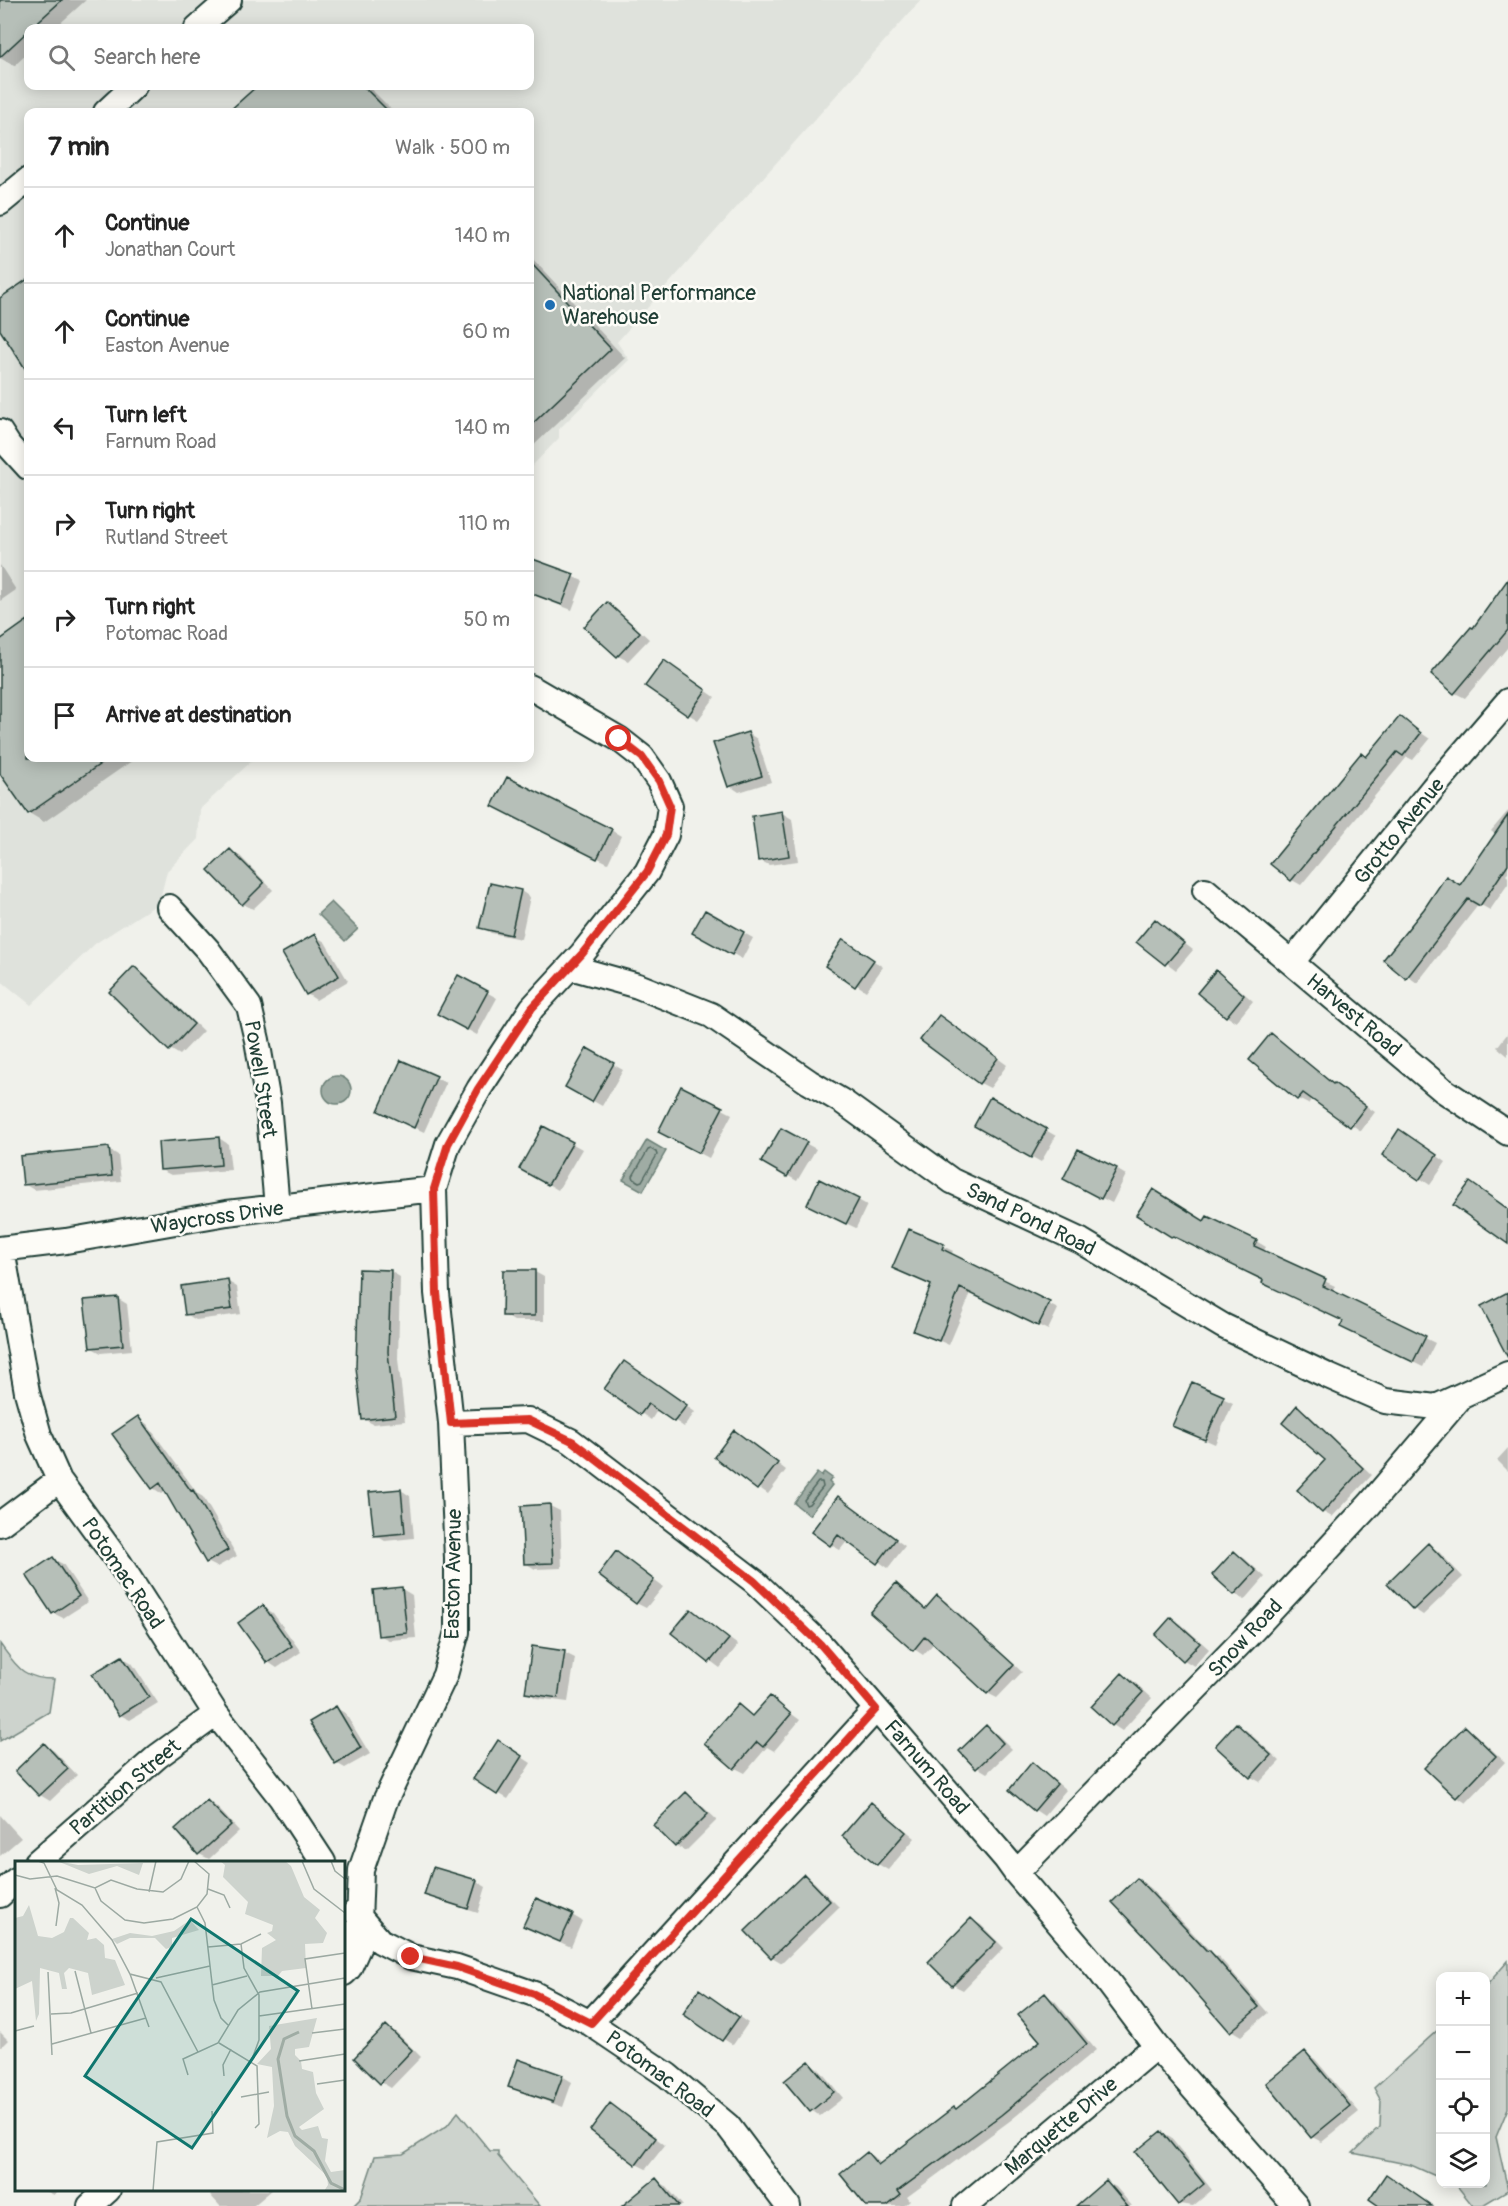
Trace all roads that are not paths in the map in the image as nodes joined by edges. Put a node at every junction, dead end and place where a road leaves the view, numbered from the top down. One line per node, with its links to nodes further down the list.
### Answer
1 (229, 0): 2 (street)
2 (202, 24)
3 (130, 90): 4 (street)
4 (110, 108)
5 (24, 183): 6 (street)
6 (0, 203)
7 (0, 432): 8 (street)
8 (24, 463)
9 (534, 689): 14 (street, Easton Avenue)
10 (1508, 701): 13 (street, Grotto Avenue)
11 (1205, 890): 13 (street, Harvest Road)
12 (169, 908): 17 (street, Powell Street)
13 (1292, 962): 15 (street, Harvest Road)
14 (570, 968): 16 (street, Easton Avenue); 20 (street, Sand Pond Road)
15 (1508, 1133)
16 (434, 1189): 17 (street, Waycross Drive); 21 (street, Easton Avenue)
17 (277, 1208): 18 (street, Waycross Drive)
18 (1, 1249): 22 (street, Potomac Road)
19 (1508, 1374): 20 (street, Sand Pond Road)
20 (1463, 1394): 28 (street, Snow Road)
21 (451, 1423): 24 (street, Farnum Road); 32 (street, Easton Avenue)
22 (59, 1479): 23 (street); 25 (street, Potomac Road)
23 (0, 1524)
24 (876, 1709): 28 (street, Farnum Road); 34 (street)
25 (216, 1714): 26 (street, Partition Street); 27 (street, Potomac Road)
26 (38, 1861)
27 (322, 1861)
28 (1016, 1873): 35 (street, Farnum Road)
29 (15, 1881): 30 (street)
30 (0, 1894)
31 (345, 1896): 32 (street, Potomac Road)
32 (358, 1917): 33 (street, Easton Avenue); 34 (street, Potomac Road)
33 (345, 1972)
34 (591, 2023): 38 (street, Potomac Road)
35 (1156, 2046): 39 (street, Marquette Drive); 40 (street, Farnum Road)
36 (107, 2191): 37 (street)
37 (90, 2206)
38 (788, 2206)
39 (965, 2206)
40 (1296, 2206)

